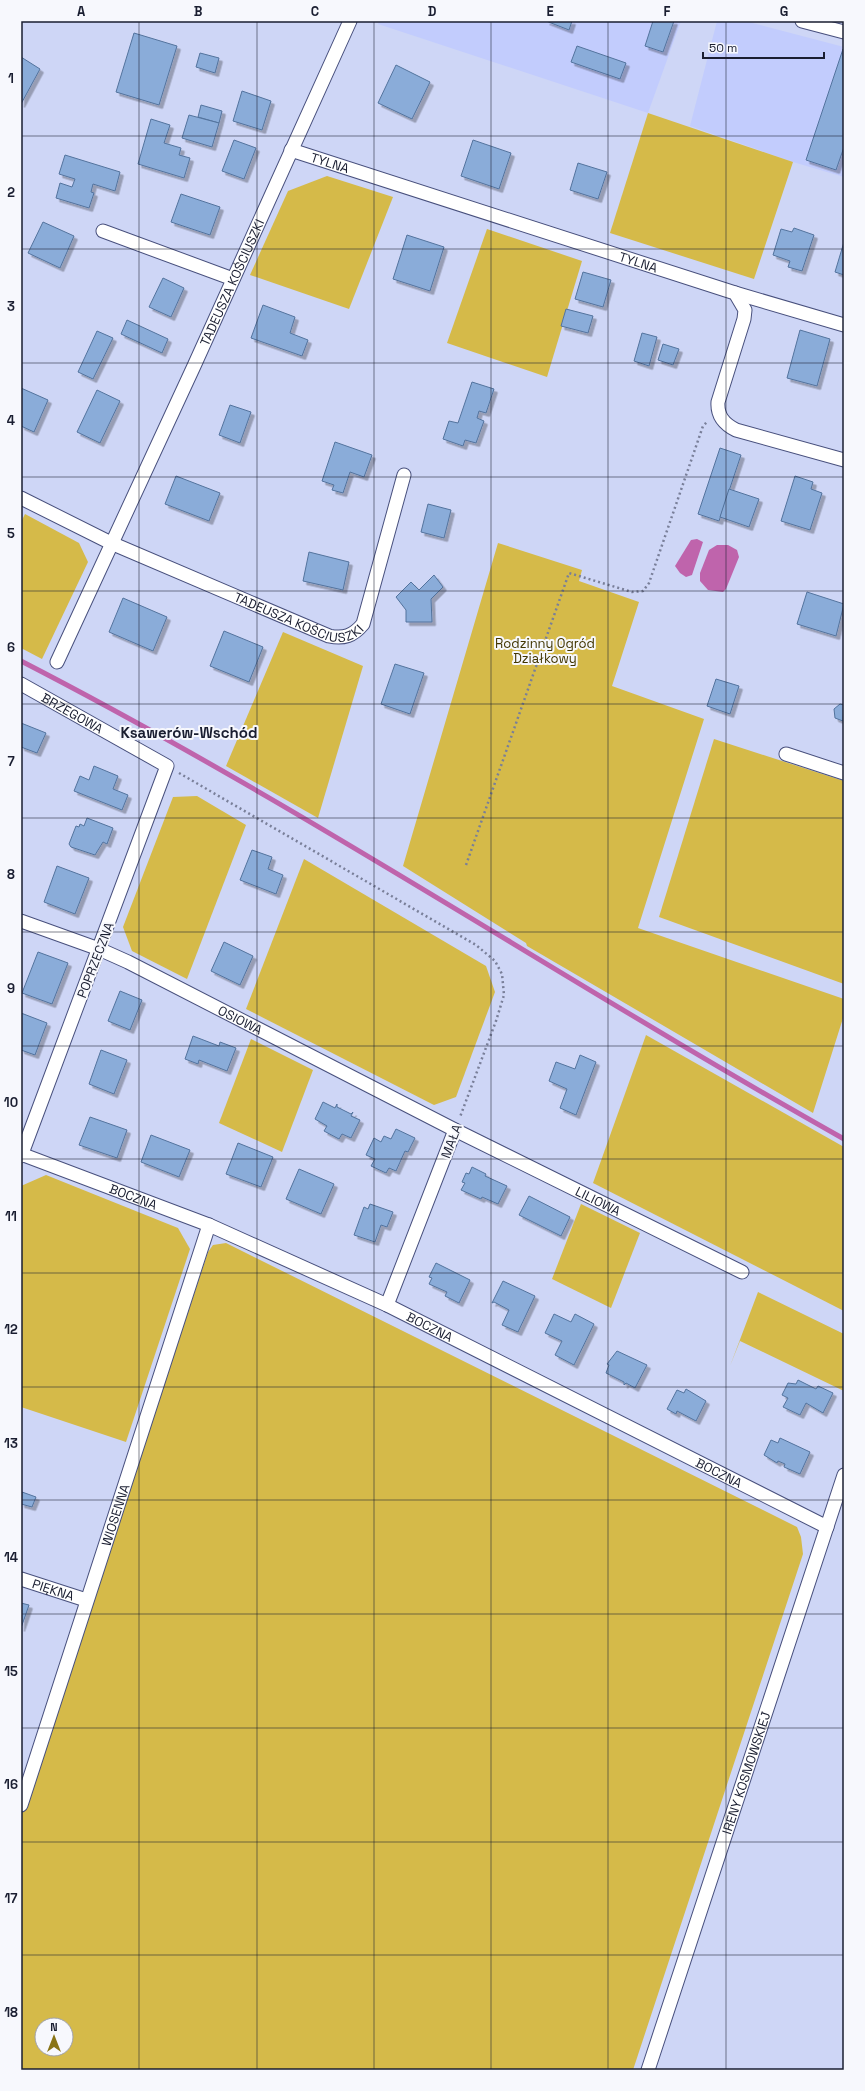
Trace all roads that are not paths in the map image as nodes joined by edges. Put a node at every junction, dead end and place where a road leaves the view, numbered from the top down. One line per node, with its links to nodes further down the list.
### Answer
1 (350, 21): 4 (street, TADEUSZA KOŚCIUSZKI)
2 (802, 21): 3 (street)
3 (844, 32)
4 (291, 150): 6 (street, TADEUSZA KOŚCIUSZKI); 7 (street, TYLNA)
5 (103, 231): 6 (street)
6 (233, 280): 12 (street, TADEUSZA KOŚCIUSZKI)
7 (735, 293): 8 (street, TYLNA); 9 (street)
8 (844, 325)
9 (844, 460)
10 (404, 475): 12 (street, TADEUSZA KOŚCIUSZKI)
11 (21, 498): 12 (street, TADEUSZA KOŚCIUSZKI)
12 (111, 544): 13 (street, TADEUSZA KOŚCIUSZKI)
13 (57, 662)
14 (21, 684): 16 (street, BRZEGOWA)
15 (786, 754): 17 (street)
16 (167, 766): 19 (street, POPRZECZNA)
17 (844, 773)
18 (21, 921): 19 (street, OSIOWA)
19 (99, 949): 20 (street, OSIOWA); 21 (street, POPRZECZNA)
20 (455, 1130): 23 (street, LILIOWA); 24 (street, MAŁA)
21 (21, 1155): 22 (street, BOCZNA)
22 (209, 1225): 24 (street, BOCZNA); 28 (street, WIOSENNA)
23 (742, 1272)
24 (387, 1304): 26 (street, BOCZNA)
25 (844, 1475): 26 (street, IRENY KOSMOWSKIEJ)
26 (827, 1527): 30 (street, IRENY KOSMOWSKIEJ)
27 (21, 1579): 28 (street, PIĘKNA)
28 (86, 1600): 29 (street, WIOSENNA)
29 (21, 1805)
30 (648, 2070)

